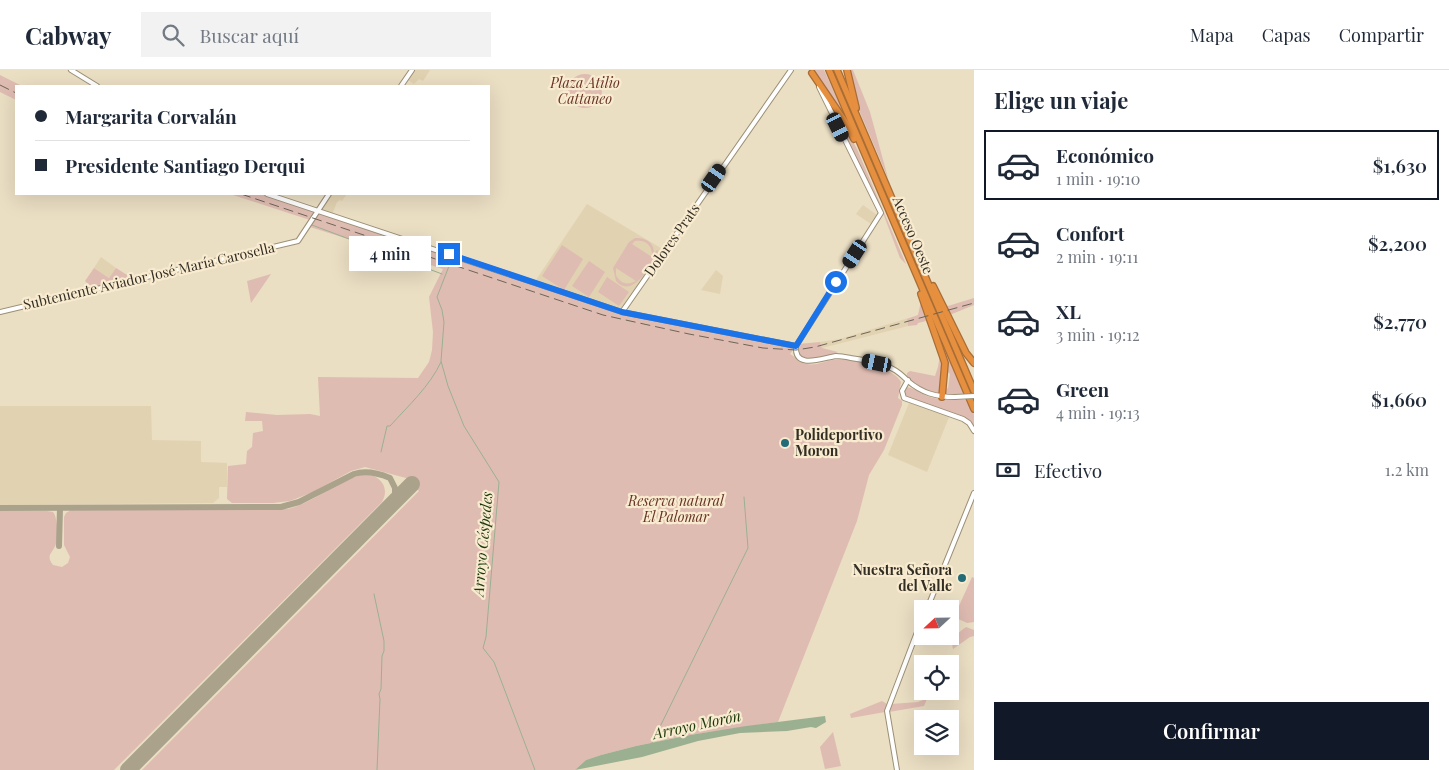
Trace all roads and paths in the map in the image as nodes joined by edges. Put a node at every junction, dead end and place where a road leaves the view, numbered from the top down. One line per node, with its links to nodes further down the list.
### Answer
1 (72, 70): 8 (street)
2 (412, 70): 9 (street)
3 (791, 70): 18 (street, Dolores Prats)
4 (828, 70): 11 (highway, Acceso Oeste)
5 (837, 70): 10 (highway, Acceso Oeste)
6 (847, 70): 10 (highway)
7 (812, 72): 11 (highway); 19 (street)
8 (95, 85)
9 (402, 85)
10 (865, 136): 15 (highway, Acceso Oeste)
11 (878, 184): 16 (highway, Acceso Oeste)
12 (270, 195): 14 (street)
13 (328, 195): 14 (street)
14 (318, 211): 17 (street, Subteniente Aviador José María Carosella); 18 (street)
15 (914, 251): 20 (highway); 22 (highway, Acceso Oeste)
16 (907, 254): 24 (highway); 25 (highway, Acceso Oeste)
17 (0, 312)
18 (622, 312): 19 (street)
19 (796, 346): 21 (street)
20 (974, 363)
21 (908, 380): 24 (street); 26 (street)
22 (974, 391)
23 (974, 396): 24 (street, bridge)
24 (942, 397)
25 (974, 409)
26 (974, 431)
27 (974, 493): 28 (street)
28 (930, 600)
29 (914, 640): 30 (street)
30 (897, 770)

